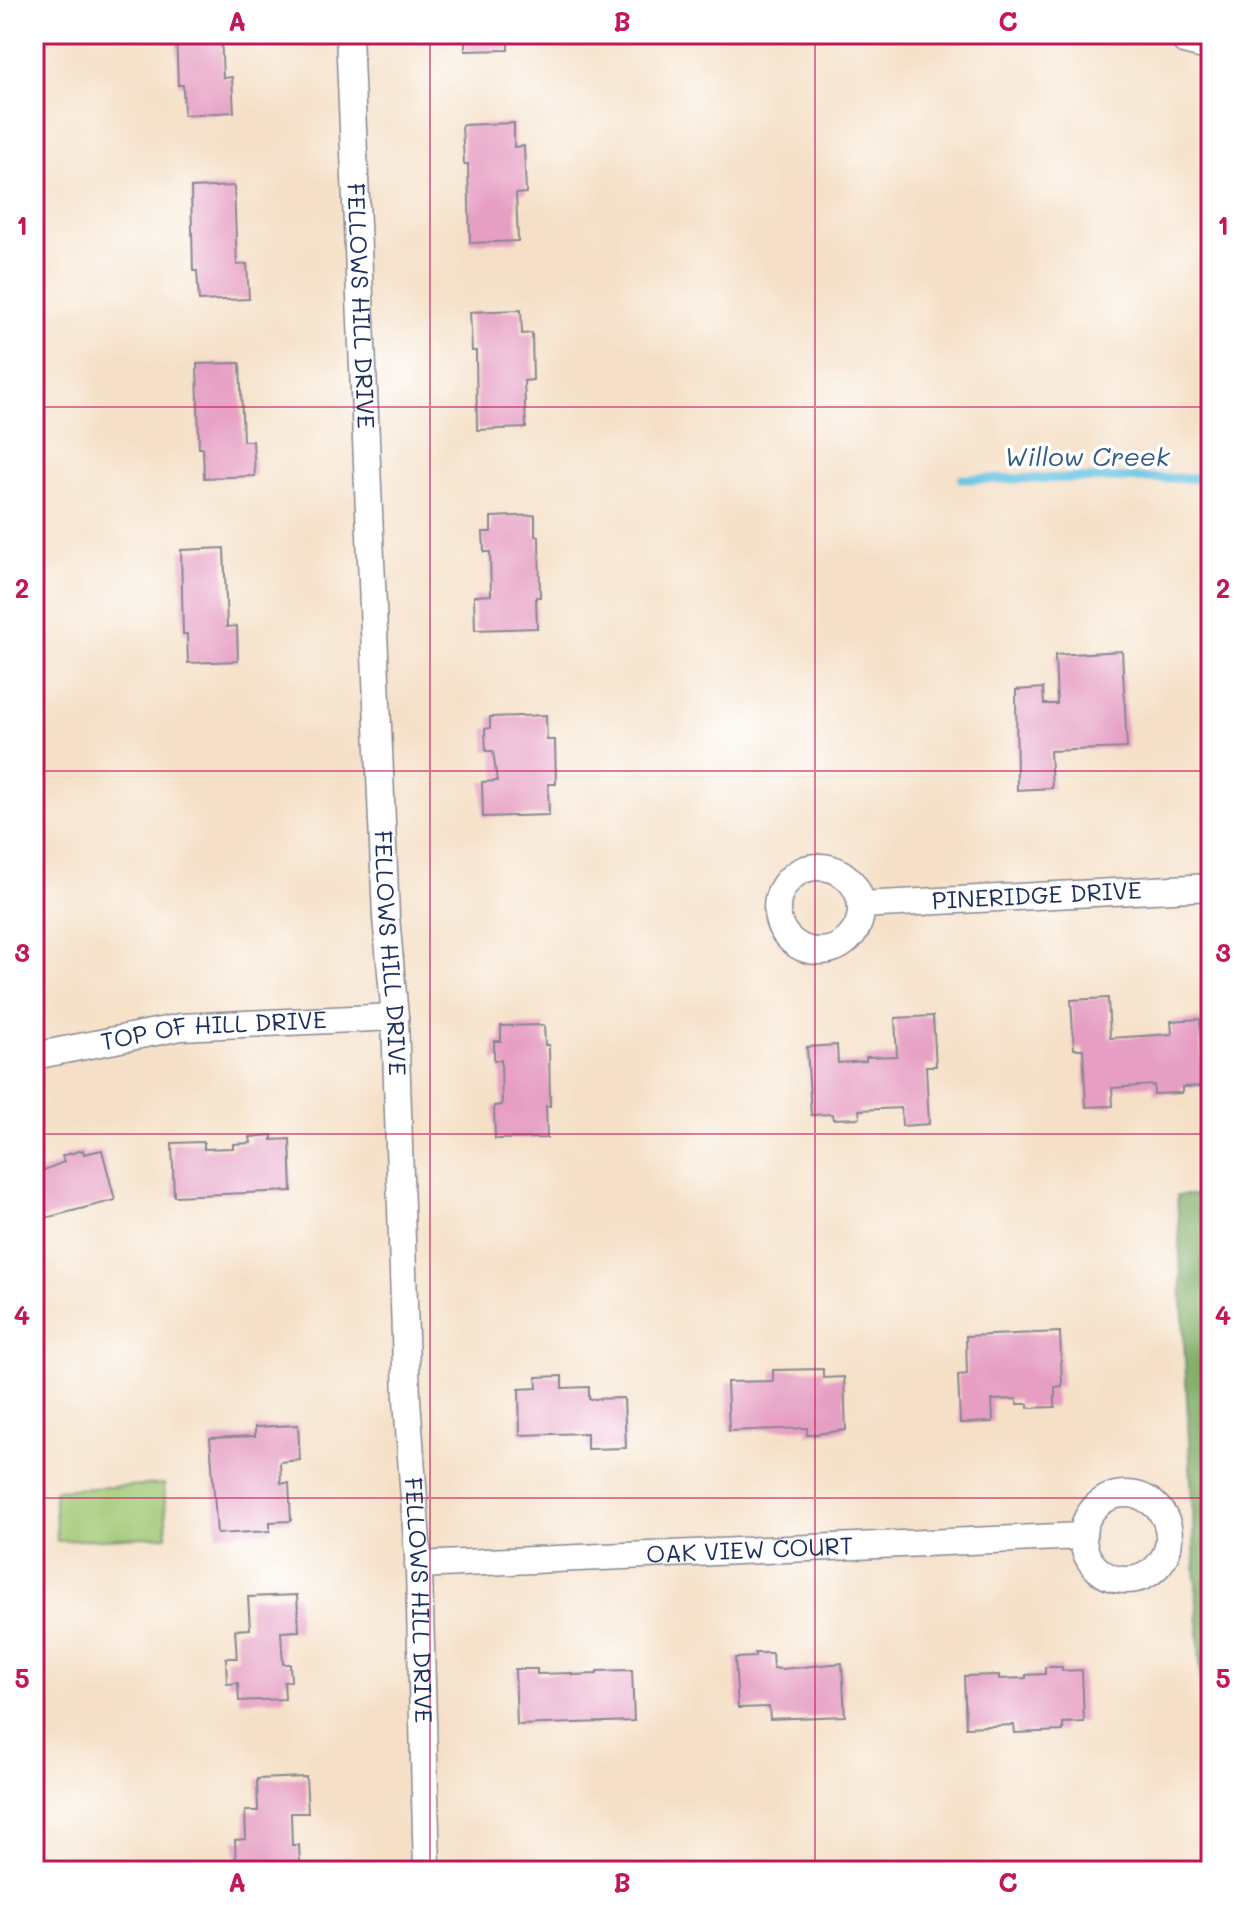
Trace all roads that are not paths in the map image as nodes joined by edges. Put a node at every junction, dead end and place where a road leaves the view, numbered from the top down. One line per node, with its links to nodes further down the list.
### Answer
1 (349, 34): 6 (street, FELLOWS HILL DRIVE)
2 (1177, 34): 3 (street)
3 (1211, 48)
4 (1211, 887): 5 (street, PINERIDGE DRIVE)
5 (861, 905)
6 (395, 1017): 7 (street, TOP OF HILL DRIVE); 9 (street, FELLOWS HILL DRIVE)
7 (34, 1056)
8 (1083, 1536): 9 (street, OAK VIEW COURT)
9 (418, 1565): 10 (street, FELLOWS HILL DRIVE)
10 (427, 1871)

